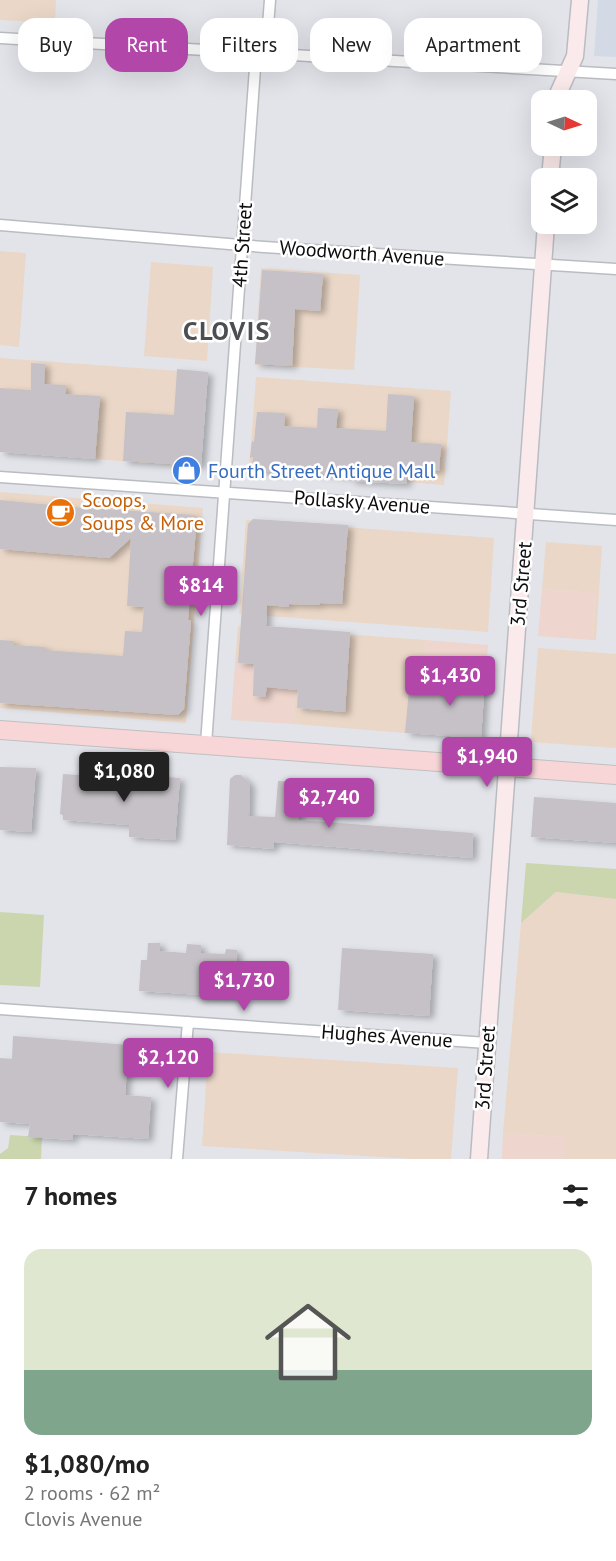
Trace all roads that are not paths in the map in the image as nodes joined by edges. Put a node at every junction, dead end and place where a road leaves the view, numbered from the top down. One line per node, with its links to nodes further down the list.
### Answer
1 (270, 0): 3 (street, 4th Street)
2 (580, 0): 7 (street)
3 (269, 18)
4 (0, 38): 5 (street)
5 (200, 49)
6 (298, 55): 7 (street)
7 (569, 71): 9 (street); 10 (street)
8 (255, 72): 13 (street, 4th Street)
9 (616, 74)
10 (560, 90)
11 (0, 225): 13 (street, Woodworth Avenue)
12 (545, 234): 14 (street, 3rd Street)
13 (242, 245): 14 (street, Woodworth Avenue); 17 (street, 4th Street)
14 (543, 264): 15 (street, Woodworth Avenue); 18 (street, 3rd Street)
15 (616, 270)
16 (0, 477): 17 (street, Pollasky Avenue)
17 (225, 493): 18 (street, Pollasky Avenue); 21 (street, 4th Street)
18 (526, 514): 19 (street, Pollasky Avenue); 22 (street, 3rd Street)
19 (616, 520)
20 (0, 729): 21 (main road)
21 (206, 744): 22 (main road)
22 (506, 766): 23 (main road); 26 (street, 3rd Street)
23 (616, 775)
24 (0, 1009): 25 (street, Hughes Avenue)
25 (188, 1022): 26 (street, Hughes Avenue); 27 (street)
26 (487, 1043): 28 (street, 3rd Street)
27 (177, 1159)
28 (479, 1159)

